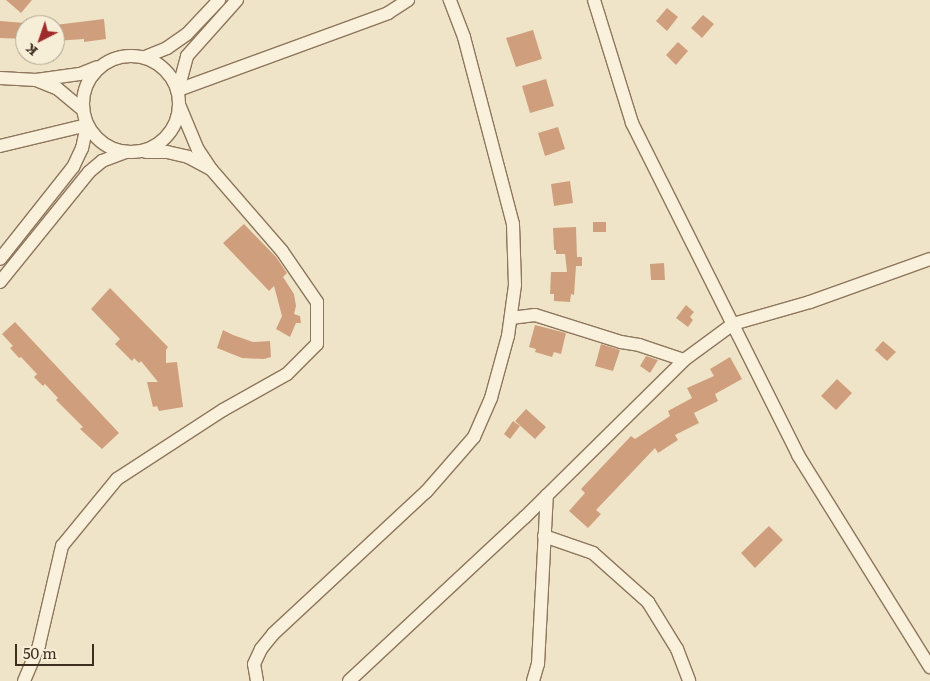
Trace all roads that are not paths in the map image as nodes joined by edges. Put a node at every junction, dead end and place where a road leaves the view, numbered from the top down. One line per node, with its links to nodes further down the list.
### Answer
1 (219, 0): 6 (street)
2 (237, 0): 10 (street)
3 (408, 0): 10 (street)
4 (450, 0): 21 (street)
5 (594, 0): 22 (street)
6 (145, 57): 7 (street); 10 (street)
7 (99, 66): 9 (street); 12 (street)
8 (0, 78): 9 (street)
9 (36, 80): 12 (street)
10 (178, 90): 11 (street)
11 (180, 106): 15 (street); 17 (street)
12 (83, 110): 13 (street)
13 (87, 125): 14 (street); 16 (street); 18 (street)
14 (0, 146)
15 (141, 151): 16 (street); 17 (street)
16 (125, 152): 20 (street)
17 (211, 169): 27 (street)
18 (0, 259)
19 (930, 259): 22 (street)
20 (0, 282)
21 (510, 318): 23 (street); 28 (street)
22 (733, 324): 23 (street); 26 (street)
23 (684, 360): 24 (street)
24 (547, 496): 25 (street); 29 (street)
25 (544, 536): 30 (street); 31 (street)
26 (930, 667)
27 (24, 681)
28 (257, 681)
29 (349, 681)
30 (534, 681)
31 (689, 681)

